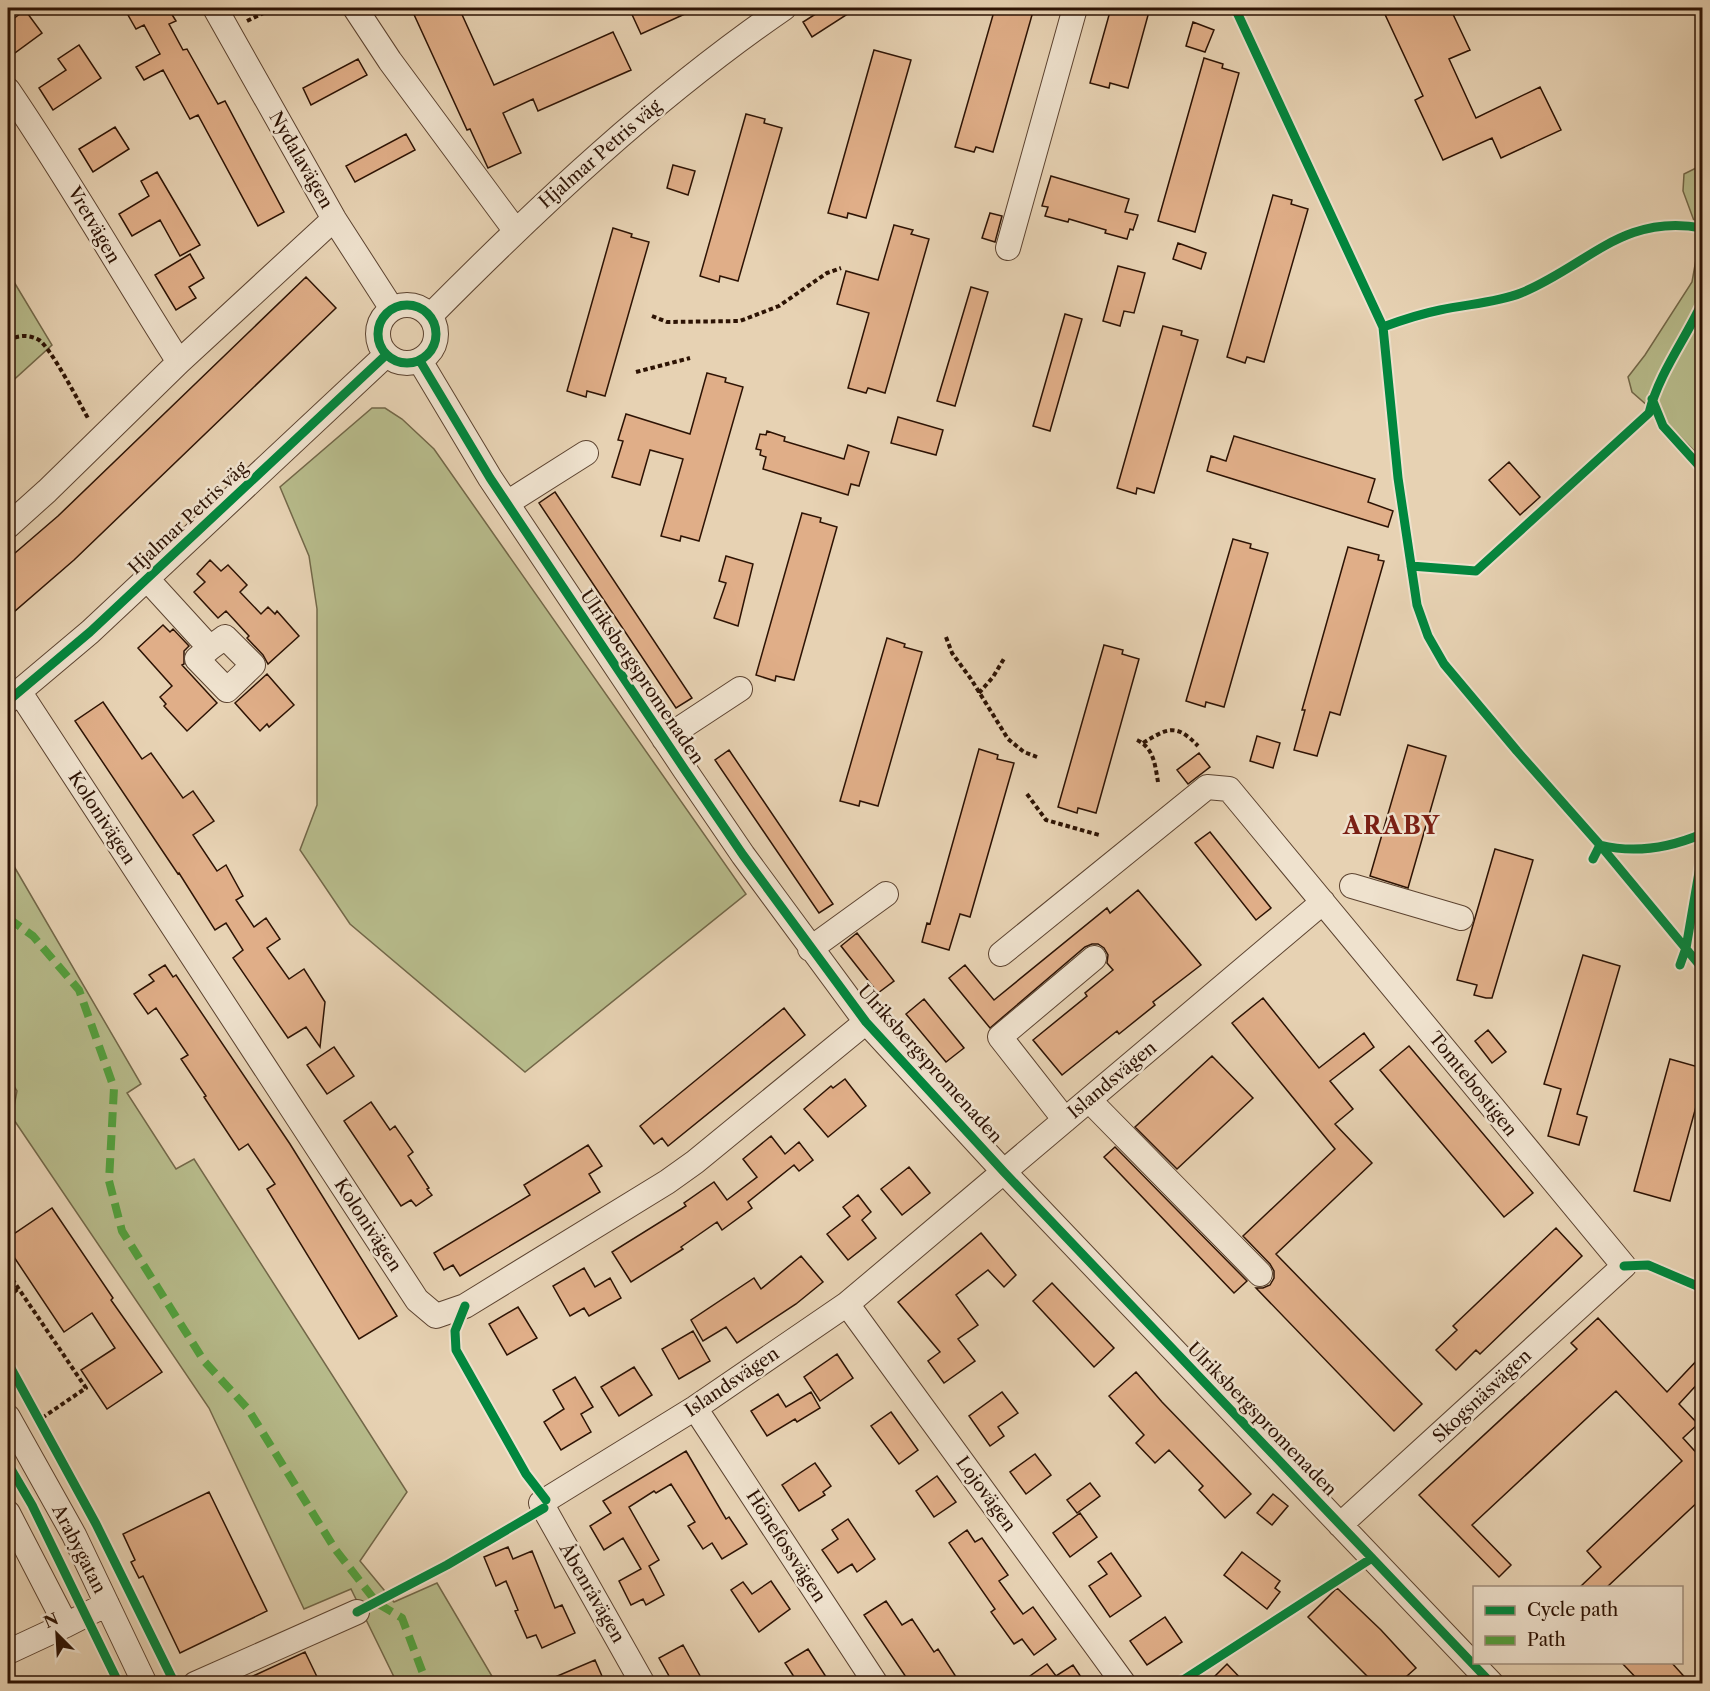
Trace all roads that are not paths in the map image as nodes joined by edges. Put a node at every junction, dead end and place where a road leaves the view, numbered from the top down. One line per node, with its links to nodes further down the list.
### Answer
1 (215, 8): 6 (street, Nydalavägen)
2 (355, 8): 7 (street)
3 (784, 8): 7 (street, Hjalmar Petris väg)
4 (1075, 8): 8 (street)
5 (8, 90): 13 (street, Vretvägen)
6 (334, 219): 9 (street, Nydalavägen); 13 (street)
7 (515, 230): 10 (street, Hjalmar Petris väg)
8 (1008, 248)
9 (392, 309): 10 (street); 11 (street)
10 (430, 316): 12 (street)
11 (386, 355): 12 (street); 17 (street, Hjalmar Petris väg)
12 (420, 361): 15 (street, Ulriksbergspromenaden)
13 (179, 362): 16 (street)
14 (586, 453): 15 (street)
15 (507, 503): 21 (street, Ulriksbergspromenaden)
16 (8, 526)
17 (147, 579): 18 (street, Hjalmar Petris väg); 20 (street, Hjalmar Petris väg)
18 (210, 648)
19 (740, 689): 21 (street)
20 (13, 696): 29 (street, Kolonivägen)
21 (664, 740): 26 (street, Ulriksbergspromenaden)
22 (1352, 886): 25 (street)
23 (886, 894): 26 (street)
24 (1323, 902): 27 (street); 30 (street, Islandsvägen); 33 (street, Tomtebostigen)
25 (1461, 918)
26 (810, 949): 29 (street, Ulriksbergspromenaden)
27 (1000, 954)
28 (1094, 958): 31 (street)
29 (866, 1022): 32 (street, Ulriksbergspromenaden)
30 (1089, 1100): 31 (street, Islandsvägen); 34 (street)
31 (1065, 1120): 32 (street, Islandsvägen)
32 (1004, 1172): 35 (street, Islandsvägen); 40 (street, Ulriksbergspromenaden)
33 (1623, 1266): 40 (street, Skogsnäsvägen)
34 (1260, 1274)
35 (847, 1304): 36 (street, Islandsvägen); 51 (street, Lojovägen)
36 (695, 1408): 38 (street, Islandsvägen); 50 (street, Hönefossvägen)
37 (8, 1417): 41 (street, Arabygatan)
38 (541, 1503): 49 (street, Åbenråvägen)
39 (8, 1513): 43 (street)
40 (1340, 1525): 45 (street, Ulriksbergspromenaden)
41 (107, 1604): 43 (street); 47 (street, Arabygatan)
42 (357, 1612): 48 (street)
43 (66, 1625): 44 (street)
44 (8, 1652)
45 (1473, 1663)
46 (1474, 1664): 52 (street, Ulriksbergspromenaden)
47 (145, 1683)
48 (195, 1683)
49 (644, 1683)
50 (876, 1683)
51 (1124, 1683)
52 (1492, 1683)

